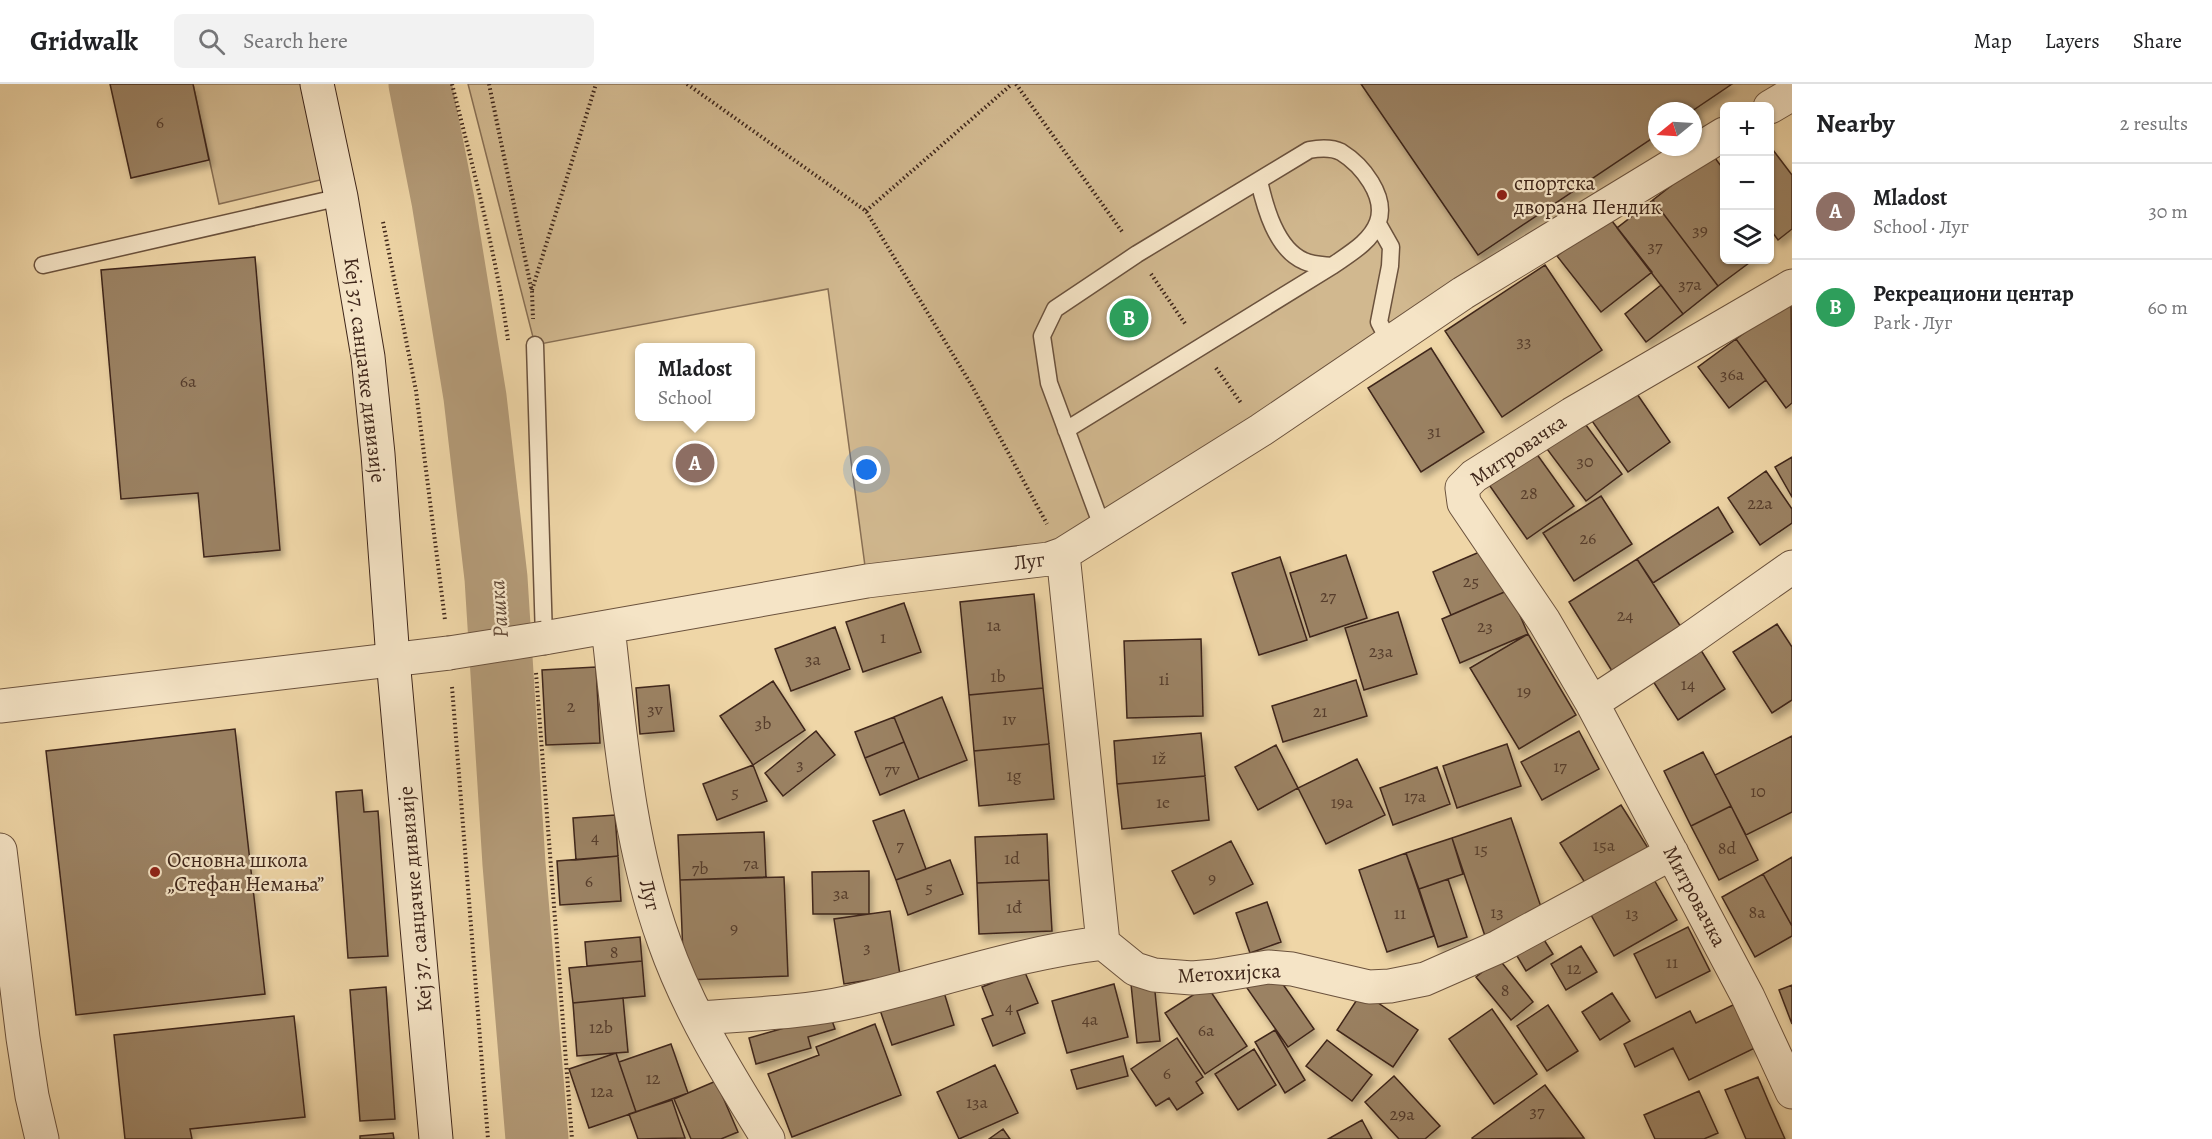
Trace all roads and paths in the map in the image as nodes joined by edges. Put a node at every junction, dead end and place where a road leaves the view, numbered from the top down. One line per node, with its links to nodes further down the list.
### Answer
1 (317, 84): 10 (street, Кеј 37. санџачке дивизије)
2 (489, 84): 17 (path)
3 (596, 84): 17 (path)
4 (687, 84): 11 (path)
5 (1012, 84): 11 (path)
6 (1792, 94): 7 (street)
7 (1774, 105)
8 (1720, 137): 18 (street)
9 (1259, 181): 13 (lane); 15 (lane); 20 (lane)
10 (341, 197): 14 (lane); 27 (street, Кеј 37. санџачке дивизије)
11 (866, 211): 22 (path)
12 (382, 217): 26 (path)
13 (1378, 224): 15 (lane); 18 (lane)
14 (44, 265)
15 (1332, 267): 20 (lane)
16 (1792, 286): 28 (street, Митровачка)
17 (532, 292): 19 (path)
18 (1390, 343): 21 (street)
19 (535, 345): 25 (lane)
20 (1066, 430): 21 (lane)
21 (1103, 529): 22 (street)
22 (1063, 554): 24 (street, Луг); 32 (street, Луг)
23 (1792, 567): 28 (street)
24 (608, 627): 25 (street, Луг); 33 (street, Луг)
25 (544, 639): 26 (street, Луг, bridge)
26 (449, 652): 27 (street, Луг); 37 (path)
27 (393, 660): 29 (street); 36 (street, Кеј 37. санџачке дивизије)
28 (1592, 703): 31 (street, Митровачка)
29 (0, 706)
30 (0, 850): 35 (street)
31 (1672, 853): 32 (street, Метохијска); 34 (street, Митровачка)
32 (1103, 943): 33 (street)
33 (700, 1018): 38 (street, Луг)
34 (1792, 1092)
35 (42, 1138)
36 (436, 1139)
37 (488, 1139)
38 (768, 1139)

